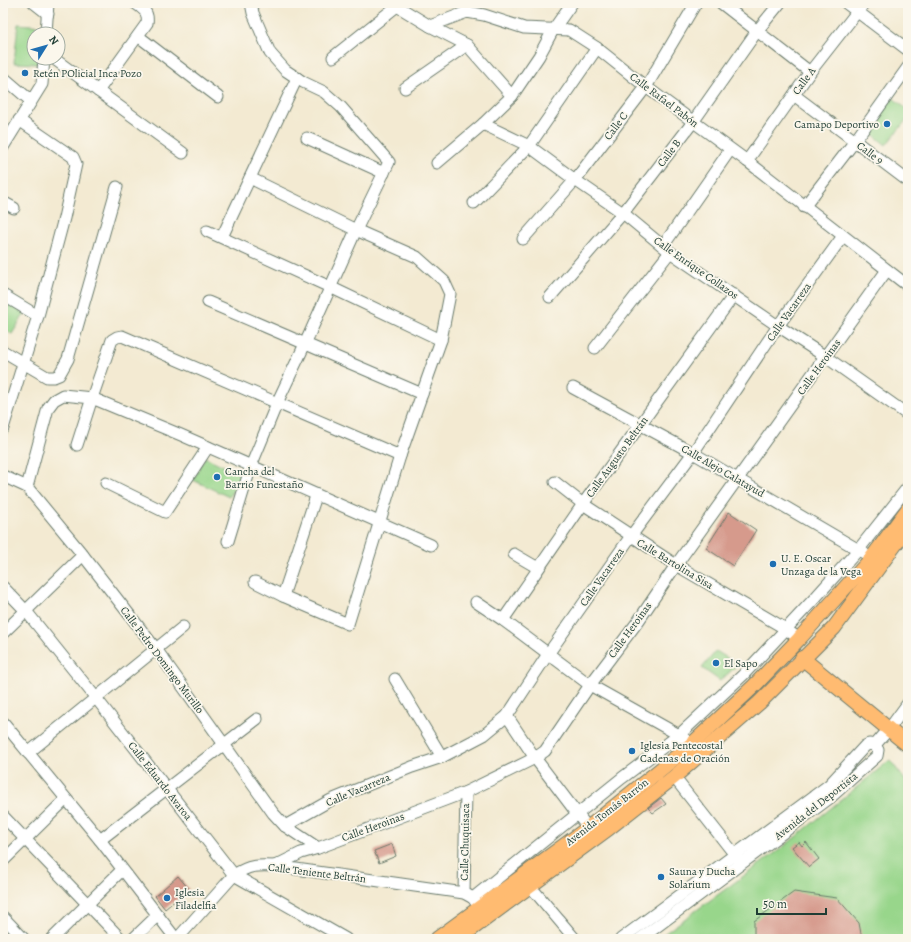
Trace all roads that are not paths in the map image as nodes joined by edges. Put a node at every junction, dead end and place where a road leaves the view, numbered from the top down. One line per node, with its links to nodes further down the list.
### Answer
1 (34, 3): 12 (street)
2 (135, 3): 17 (street)
3 (251, 3): 27 (street)
4 (572, 3): 15 (street)
5 (696, 3): 28 (street, Calle C)
6 (721, 3): 16 (street)
7 (780, 3): 16 (street, Calle B)
8 (846, 3): 11 (street)
9 (394, 5): 14 (street); 21 (street)
10 (464, 8): 14 (street, Calle Rafael Pabón); 15 (street, Calle Rafael Pabón)
11 (861, 8): 20 (street); 25 (street, Calle A)
12 (48, 9): 13 (street)
13 (47, 26)
14 (430, 26): 18 (street)
15 (553, 30): 19 (street, Calle Rafael Pabón); 32 (street)
16 (757, 31): 25 (street); 36 (street, Calle B)
17 (138, 36): 30 (street); 33 (street)
18 (467, 45): 29 (street); 32 (street)
19 (597, 48): 28 (street, Calle Rafael Pabón); 41 (street)
20 (908, 50)
21 (333, 57)
22 (43, 66): 34 (street)
23 (63, 66): 30 (street)
24 (908, 67): 39 (street)
25 (810, 72): 31 (street, Calle A)
26 (3, 77): 34 (street)
27 (297, 78): 46 (street); 47 (street)
28 (646, 87): 36 (street, Calle Rafael Pabón); 48 (street, Calle C)
29 (405, 88)
30 (98, 91): 43 (street)
31 (794, 95): 39 (street, Calle 9); 44 (street, Calle A)
32 (512, 96): 37 (street)
33 (218, 97)
34 (31, 101): 35 (street)
35 (19, 120): 40 (street); 69 (street)
36 (692, 122): 42 (street, Calle Rafael Pabón); 55 (street, Calle B)
37 (484, 124): 41 (street, Calle Enrique Collazos); 45 (street)
38 (307, 138): 46 (street)
39 (855, 141): 49 (street, Calle 9); 53 (street)
40 (3, 146)
41 (529, 146): 48 (street, Calle Enrique Collazos); 52 (street)
42 (730, 150): 44 (street, Calle Rafael Pabón); 61 (street)
43 (183, 153)
44 (747, 161): 53 (street, Calle Rafael Pabón)
45 (437, 163)
46 (384, 173): 56 (street)
47 (250, 178): 56 (street); 59 (street)
48 (575, 180): 55 (street, Calle Enrique Collazos); 60 (street, Calle C)
49 (908, 182)
50 (117, 187): 76 (street)
51 (3, 202): 54 (street)
52 (474, 203)
53 (804, 207): 58 (street, Calle Rafael Pabón)
54 (14, 208)
55 (623, 213): 61 (street, Calle Enrique Collazos); 67 (street, Calle B)
56 (356, 230): 64 (street); 71 (street)
57 (207, 231): 59 (street)
58 (843, 236): 62 (street, Calle Rafael Pabón); 70 (street, Calle Vacarreza)
59 (222, 238): 64 (street)
60 (523, 239)
61 (666, 249): 66 (street, Calle Enrique Collazos); 73 (street)
62 (887, 270): 63 (street, Calle Rafael Pabón); 75 (street, Calle Heroinas)
63 (907, 283)
64 (330, 287): 71 (street); 72 (street)
65 (3, 295): 69 (street)
66 (734, 295): 70 (street, Calle Enrique Collazos); 82 (street, Calle Augusto Beltrán)
67 (550, 297)
68 (208, 302): 72 (street)
69 (38, 316): 76 (street)
70 (778, 326): 75 (street, Calle Enrique Collazos); 86 (street, Calle Vacarreza)
71 (441, 340): 78 (street)
72 (305, 344): 78 (street); 80 (street)
73 (595, 348)
74 (3, 350): 76 (street)
75 (826, 357): 81 (street, Calle Enrique Collazos); 90 (street, Calle Heroinas)
76 (23, 363): 83 (street)
77 (573, 388): 82 (street, Calle Alejo Calatayud)
78 (422, 394): 87 (street)
79 (92, 398): 80 (street); 84 (street); 85 (street); 93 (street)
80 (277, 403): 87 (street); 88 (street)
81 (908, 415)
82 (641, 424): 86 (street, Calle Alejo Calatayud); 96 (street, Calle Augusto Beltrán)
83 (3, 428)
84 (76, 445)
85 (208, 447): 88 (street); 92 (street)
86 (693, 453): 90 (street, Calle Alejo Calatayud); 100 (street, Calle Vacarreza)
87 (400, 456): 98 (street)
88 (251, 466): 95 (street); 101 (street)
89 (3, 476): 93 (street, Calle Pedro Domingo Murillo)
90 (738, 479): 103 (street, Calle Alejo Calatayud); 107 (street, Calle Heroinas)
91 (555, 482): 96 (street, Calle Bartolina Sisa)
92 (106, 483)
93 (27, 487): 105 (street, Calle Pedro Domingo Murillo)
94 (908, 487): 103 (street)
95 (316, 496): 98 (street); 111 (street)
96 (583, 504): 100 (street, Calle Bartolina Sisa); 108 (street, Calle Augusto Beltrán)
97 (908, 509): 106 (main road, Avenida Tomás Barrón)
98 (379, 523): 102 (street); 111 (street)
99 (908, 527): 121 (main road, Avenida Tomás Barrón)
100 (631, 536): 107 (street, Calle Bartolina Sisa); 120 (street, Calle Vacarreza)
101 (228, 541)
102 (431, 545)
103 (859, 549): 106 (street, Calle Alejo Calatayud); 116 (street)
104 (514, 554): 108 (street)
105 (83, 555): 113 (street); 119 (street, Calle Pedro Domingo Murillo)
106 (871, 559): 118 (main road, Avenida Tomás Barrón)
107 (676, 565): 116 (street, Calle Bartolina Sisa); 123 (street, Calle Heroinas)
108 (538, 568): 114 (street, Calle Augusto Beltrán)
109 (255, 582): 111 (street)
110 (3, 587): 113 (street, Calle Eduardo Avaroa)
111 (283, 596)
112 (476, 602): 114 (street)
113 (26, 611): 117 (street); 124 (street, Calle Eduardo Avaroa)
114 (502, 620): 120 (street)
115 (183, 627): 119 (street)
116 (786, 629): 118 (street, Calle Bartolina Sisa); 130 (street)
117 (3, 633)
118 (799, 639): 132 (main road, Avenida Tomás Barrón)
119 (156, 649): 124 (street); 131 (street, Calle Pedro Domingo Murillo)
120 (548, 654): 123 (street); 126 (street, Calle Vacarreza)
121 (802, 658): 129 (main road); 138 (main road, Avenida Tomás Barrón)
122 (395, 679): 136 (street)
123 (590, 685): 130 (street); 137 (street, Calle Heroinas)
124 (96, 698): 135 (street); 139 (street, Calle Eduardo Avaroa)
125 (908, 703): 129 (street)
126 (507, 716): 136 (street, Calle Vacarreza); 137 (street)
127 (257, 719): 131 (street)
128 (3, 722): 135 (street)
129 (889, 729): 133 (street); 134 (main road)
130 (679, 735): 132 (street); 142 (street)
131 (224, 744): 139 (street); 144 (street, Calle Pedro Domingo Murillo)
132 (692, 744): 145 (main road, Avenida Tomás Barrón)
133 (875, 745): 149 (street, Avenida del Deportista); 149 (street, Avenida del Deportista)
134 (908, 745)
135 (28, 753): 141 (street)
136 (442, 757): 144 (street, Calle Vacarreza)
137 (535, 758): 140 (street, Calle Heroinas); 142 (street)
138 (674, 777): 149 (street); 154 (main road, Avenida Tomás Barrón)
139 (166, 789): 147 (street); 153 (street, Calle Eduardo Avaroa)
140 (466, 792): 148 (street, Calle Heroinas); 155 (street, Calle Chuquisaca)
141 (66, 799): 146 (street); 147 (street)
142 (577, 815): 145 (street); 155 (street)
143 (3, 816): 146 (street)
144 (285, 826): 148 (street, Calle Pedro Domingo Murillo)
145 (588, 828): 154 (main road, Avenida Tomás Barrón)
146 (25, 839): 150 (street); 156 (street)
147 (100, 840): 152 (street)
148 (318, 848): 151 (street, Calle Heroinas)
149 (738, 860): 168 (street, Avenida del Deportista); 169 (street, Avenida del Deportista)
150 (3, 861)
151 (275, 866): 153 (street, Calle Teniente Beltrán); 155 (street, Calle Teniente Beltrán)
152 (122, 870): 156 (street); 157 (street)
153 (234, 875): 163 (street, Calle Teniente Beltrán); 164 (street, Calle Eduardo Avaroa)
154 (526, 881): 155 (main road, Avenida Tomás Barrón); 166 (main road, Avenida Tomás Barrón); 167 (street)
155 (472, 900): 165 (main road, Avenida Tomás Barrón)
156 (87, 904): 160 (street); 161 (street)
157 (158, 915): 162 (street); 163 (street)
158 (3, 917): 159 (street)
159 (24, 939)
160 (52, 939)
161 (121, 939)
162 (133, 939)
163 (177, 939)
164 (346, 939)
165 (437, 939)
166 (458, 939)
167 (575, 939)
168 (621, 939)
169 (640, 939)

